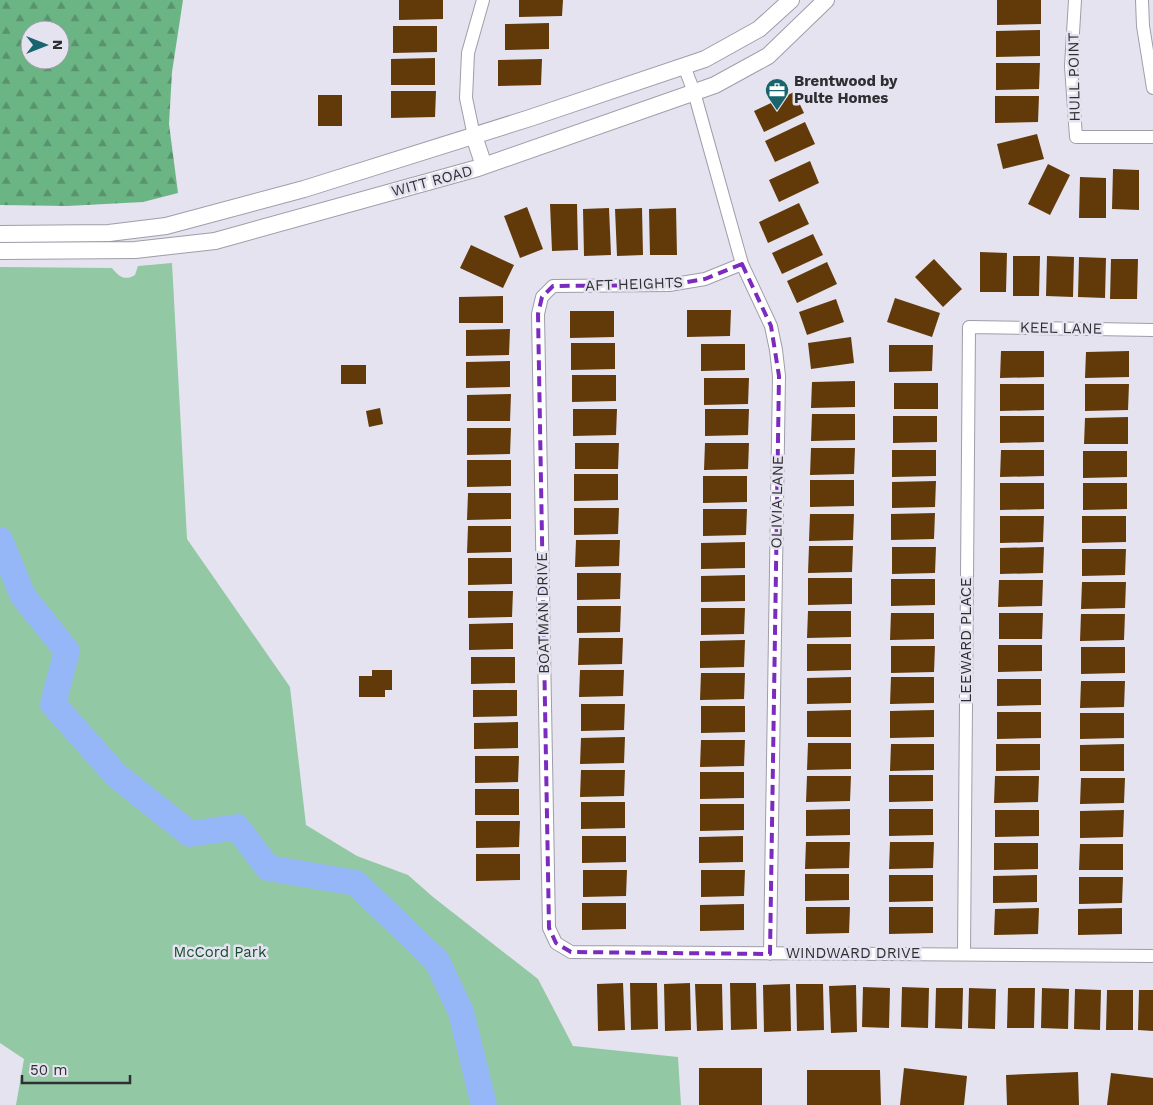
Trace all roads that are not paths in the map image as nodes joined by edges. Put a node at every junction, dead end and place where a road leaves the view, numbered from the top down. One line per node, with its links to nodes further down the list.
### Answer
1 (483, 0): 9 (street)
2 (791, 0): 6 (street, WITT ROAD)
3 (826, 0): 8 (street, WITT ROAD)
4 (1074, 0): 10 (street, HULL POINT)
5 (1142, 0): 7 (street)
6 (684, 66): 8 (street, OLIVIA LANE); 9 (street, WITT ROAD)
7 (1153, 88)
8 (694, 92): 11 (street, WITT ROAD); 14 (street, OLIVIA LANE)
9 (474, 136): 11 (street); 12 (street, WITT ROAD)
10 (1153, 137)
11 (484, 166): 13 (street, WITT ROAD)
12 (0, 234)
13 (0, 250)
14 (742, 264): 15 (street, AFT HEIGHTS); 20 (street, OLIVIA LANE)
15 (553, 286): 18 (street, BOATMAN DRIVE)
16 (969, 327): 17 (street, KEEL LANE); 19 (street, LEEWARD PLACE)
17 (1153, 330)
18 (556, 943): 20 (street, WINDWARD DRIVE)
19 (964, 953): 20 (street, WINDWARD DRIVE); 21 (street, WINDWARD DRIVE)
20 (770, 954)
21 (1153, 956)

